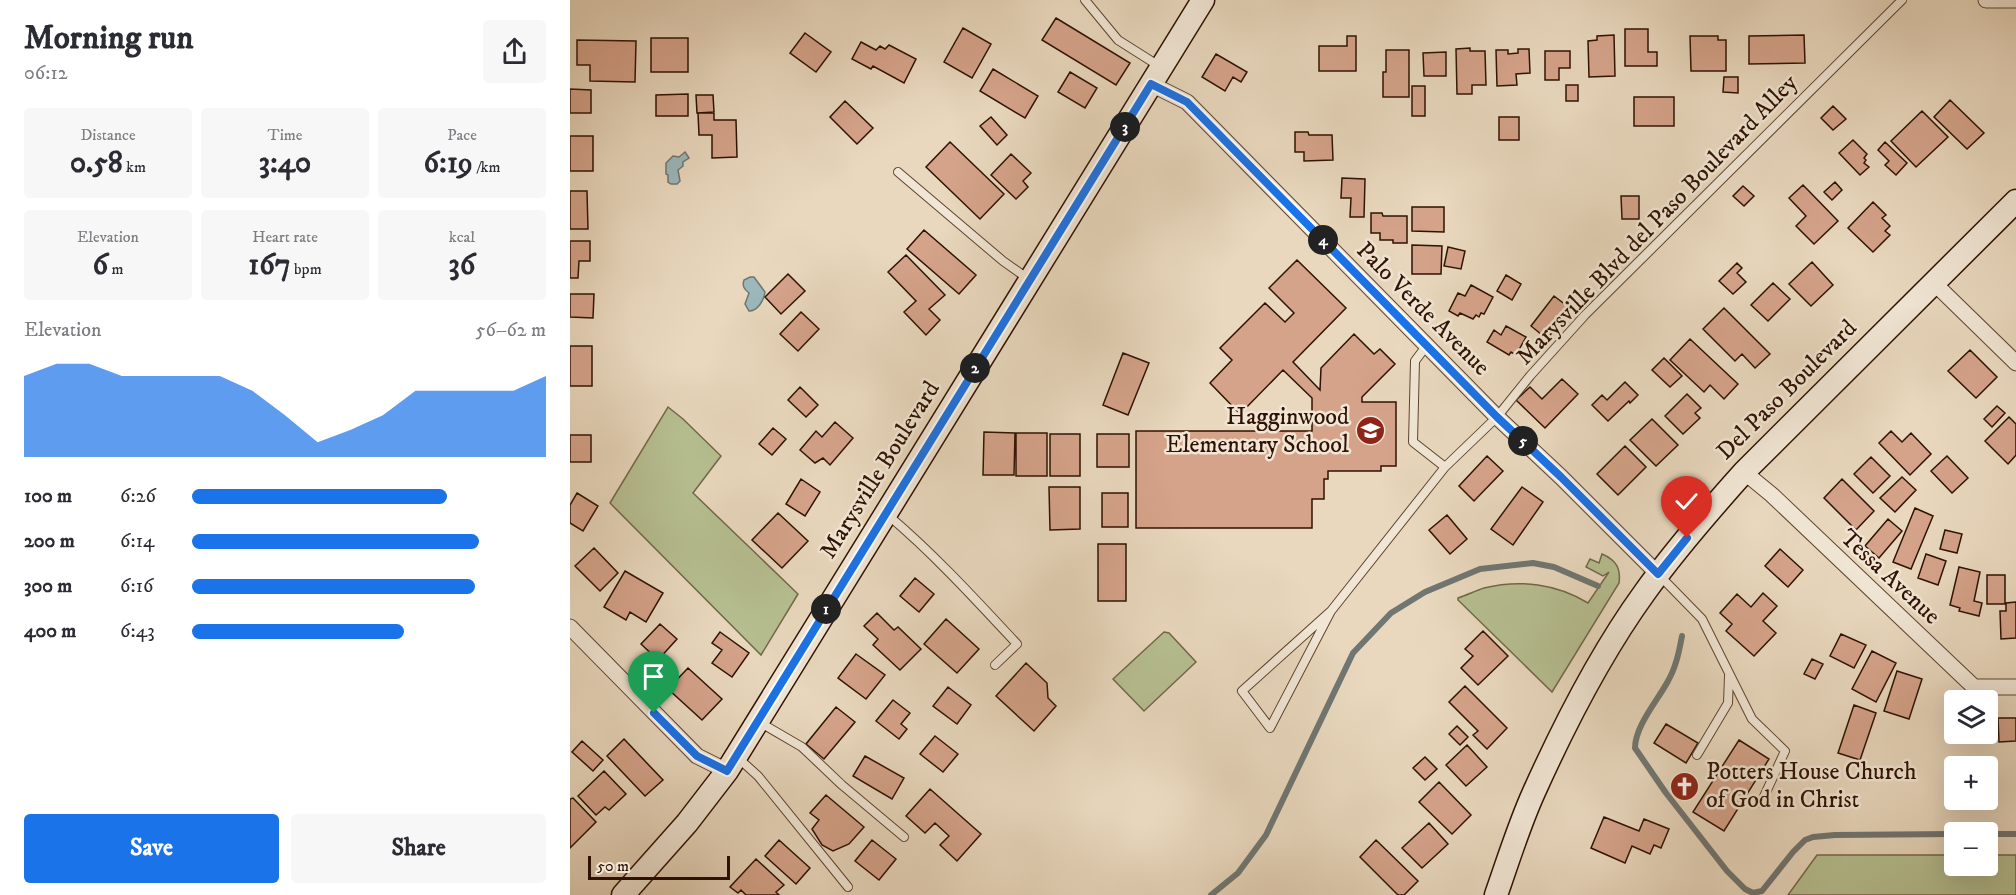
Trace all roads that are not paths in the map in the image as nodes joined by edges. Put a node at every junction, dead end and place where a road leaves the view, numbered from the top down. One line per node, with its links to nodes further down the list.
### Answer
1 (1085, 0): 6 (lane)
2 (1203, 0): 6 (main road, Marysville Boulevard)
3 (1902, 0): 13 (lane, Marysville Blvd del Paso Boulevard Alley)
4 (1986, 0): 5 (street)
5 (2016, 0)
6 (1156, 76): 9 (main road, Marysville Boulevard); 11 (street, Palo Verde Avenue)
7 (898, 172): 9 (lane)
8 (2016, 201): 10 (main road, Del Paso Boulevard)
9 (1031, 281): 16 (main road, Marysville Boulevard)
10 (1933, 282): 12 (street); 15 (main road, Del Paso Boulevard)
11 (1426, 345): 13 (street, Palo Verde Avenue); 14 (lane)
12 (2016, 363)
13 (1497, 417): 14 (lane, Marysville Blvd del Paso Boulevard Alley); 17 (street, Palo Verde Avenue)
14 (1445, 466): 18 (lane, Marysville Blvd del Paso Boulevard Alley)
15 (1744, 472): 17 (main road, Del Paso Boulevard); 22 (street, Tessa Avenue)
16 (885, 513): 20 (lane); 23 (main road, Marysville Boulevard)
17 (1658, 574): 21 (lane); 30 (main road, Del Paso Boulevard)
18 (1331, 610): 18 (lane, Marysville Blvd del Paso Boulevard Alley)
19 (570, 627): 25 (street)
20 (995, 665)
21 (1729, 675): 24 (lane); 26 (lane)
22 (2016, 687)
23 (757, 721): 25 (main road, Marysville Boulevard); 27 (lane)
24 (1697, 755)
25 (732, 763): 28 (lane); 29 (main road, Marysville Boulevard)
26 (1761, 803)
27 (904, 837)
28 (848, 887)
29 (623, 895)
30 (1496, 895)

